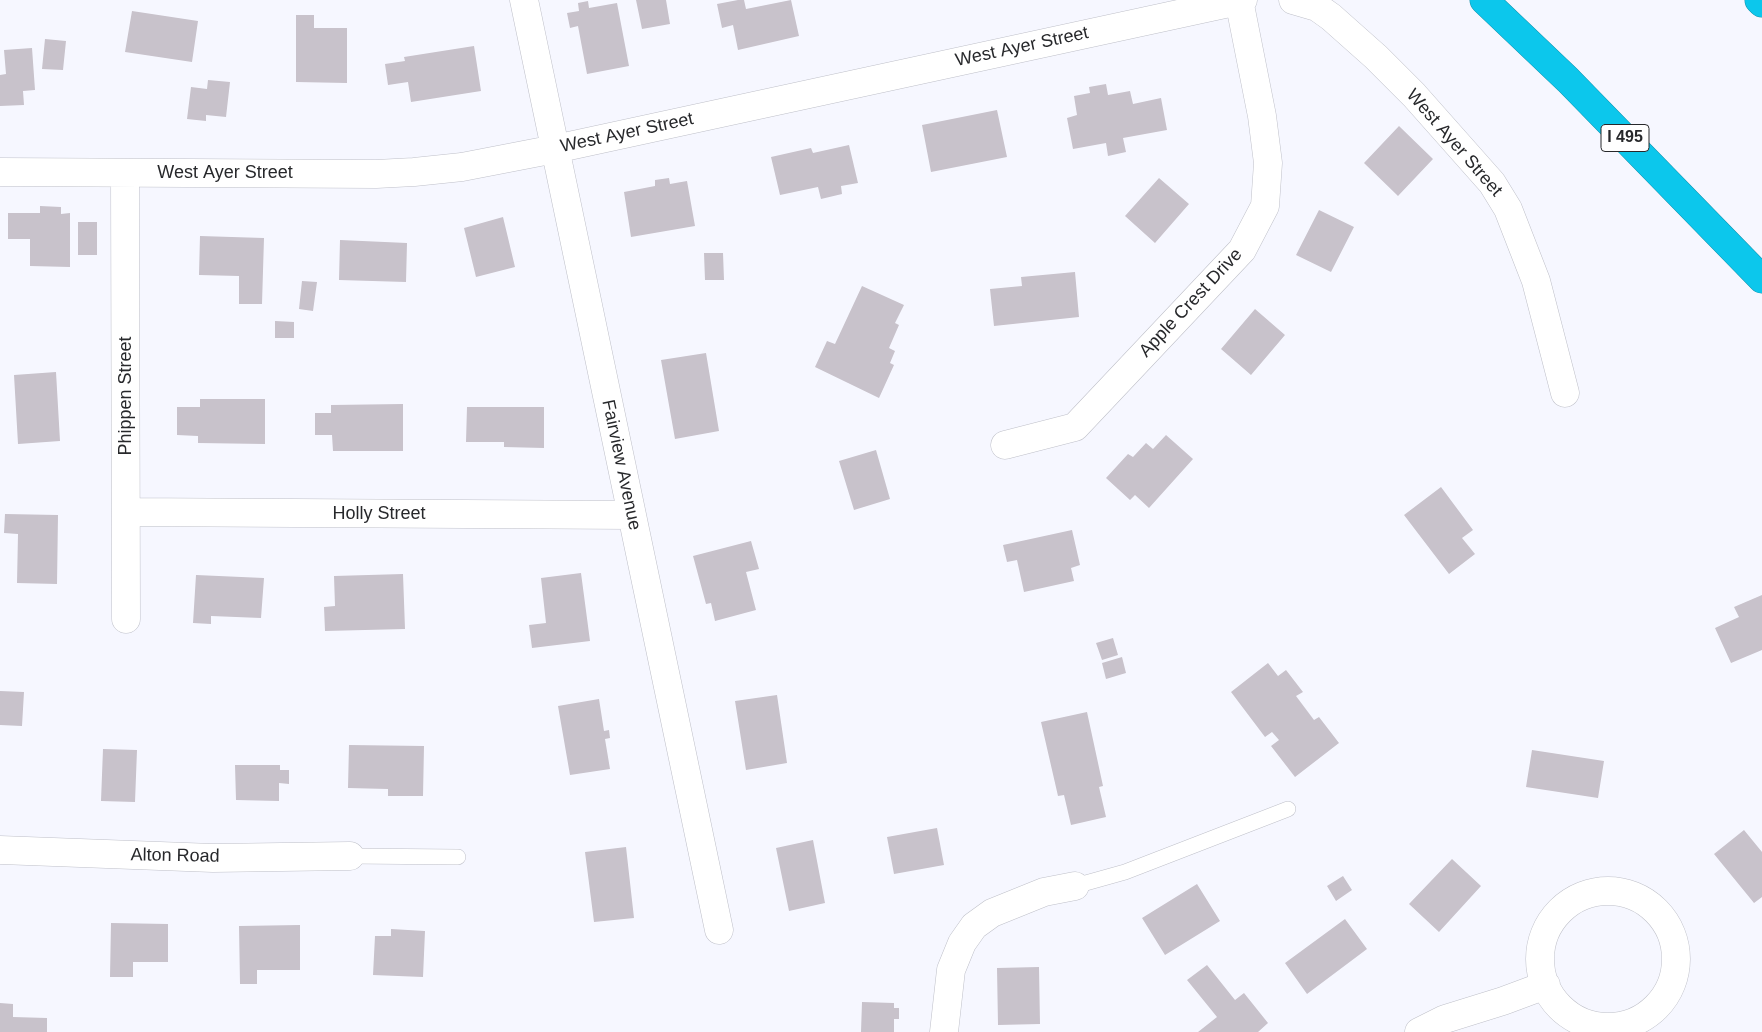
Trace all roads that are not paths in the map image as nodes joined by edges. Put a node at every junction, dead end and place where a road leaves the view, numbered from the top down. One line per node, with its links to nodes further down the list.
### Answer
1 (524, 0): 8 (street, Fairview Avenue)
2 (1239, 0): 3 (street, West Ayer Street); 8 (street, West Ayer Street); 13 (street, Apple Crest Drive)
3 (1243, 0)
4 (1293, 0): 12 (street, West Ayer Street)
5 (1484, 0): 11 (highway, I 495)
6 (1759, 0): 7 (highway)
7 (1762, 3)
8 (555, 149): 10 (street, West Ayer Street); 15 (street, Fairview Avenue)
9 (0, 172): 10 (street, West Ayer Street)
10 (125, 173): 14 (street, Phippen Street)
11 (1762, 279)
12 (1565, 393)
13 (1005, 445)
14 (126, 512): 15 (street, Holly Street); 16 (street, Phippen Street)
15 (632, 515): 22 (street, Fairview Avenue)
16 (126, 619)
17 (1288, 809): 21 (lane)
18 (0, 850): 19 (street, Alton Road)
19 (350, 856): 20 (lane)
20 (458, 857)
21 (1075, 886): 24 (street)
22 (719, 930)
23 (1546, 985): 23 (street); 25 (street)
24 (944, 1032)
25 (1419, 1032)

